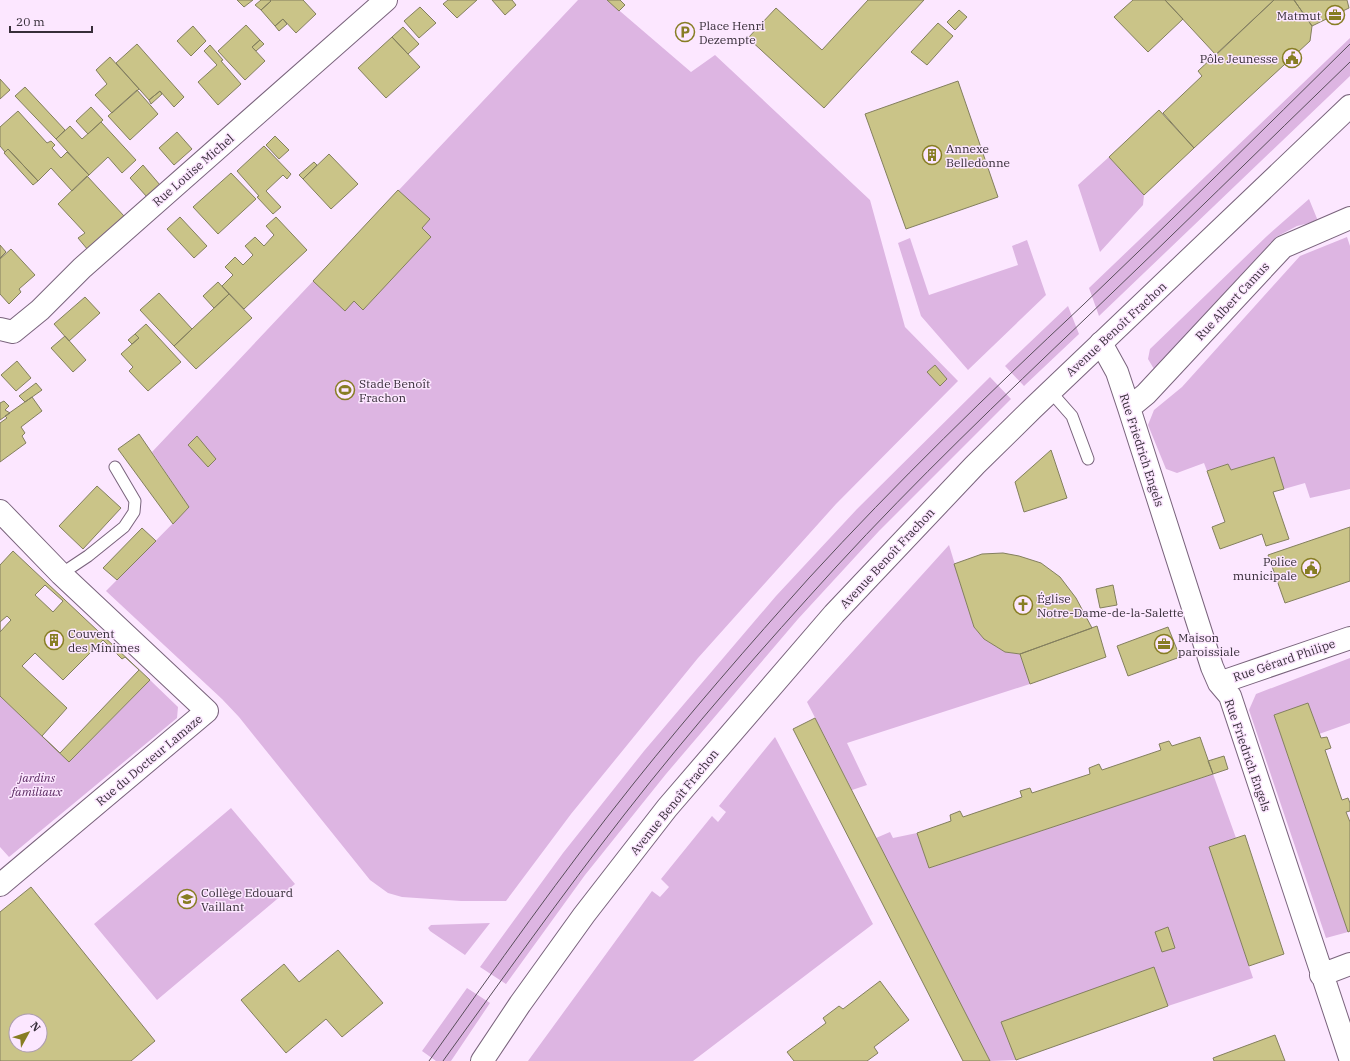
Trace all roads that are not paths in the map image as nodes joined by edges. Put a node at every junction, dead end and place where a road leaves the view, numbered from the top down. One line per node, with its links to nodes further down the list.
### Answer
1 (386, 0): 4 (street, Rue Louise Michel)
2 (1350, 106): 5 (street, Avenue Benoît Frachon)
3 (1350, 218): 7 (street, Rue Albert Camus)
4 (0, 328)
5 (1102, 343): 6 (street, Avenue Benoît Frachon); 7 (street, Rue Friedrich Engels)
6 (1050, 391): 8 (lane); 18 (street, Avenue Benoît Frachon)
7 (1129, 408): 13 (street, Rue Friedrich Engels)
8 (1088, 459)
9 (115, 468): 11 (lane)
10 (0, 511): 11 (street, Rue du Docteur Lamaze)
11 (61, 574): 14 (street, Rue du Docteur Lamaze)
12 (1350, 638): 13 (street, Rue Gérard Philipe)
13 (1219, 683): 16 (street, Rue Friedrich Engels)
14 (0, 885)
15 (1350, 964): 16 (street)
16 (1321, 974): 17 (street, Rue Friedrich Engels)
17 (1350, 1058)
18 (482, 1061)

